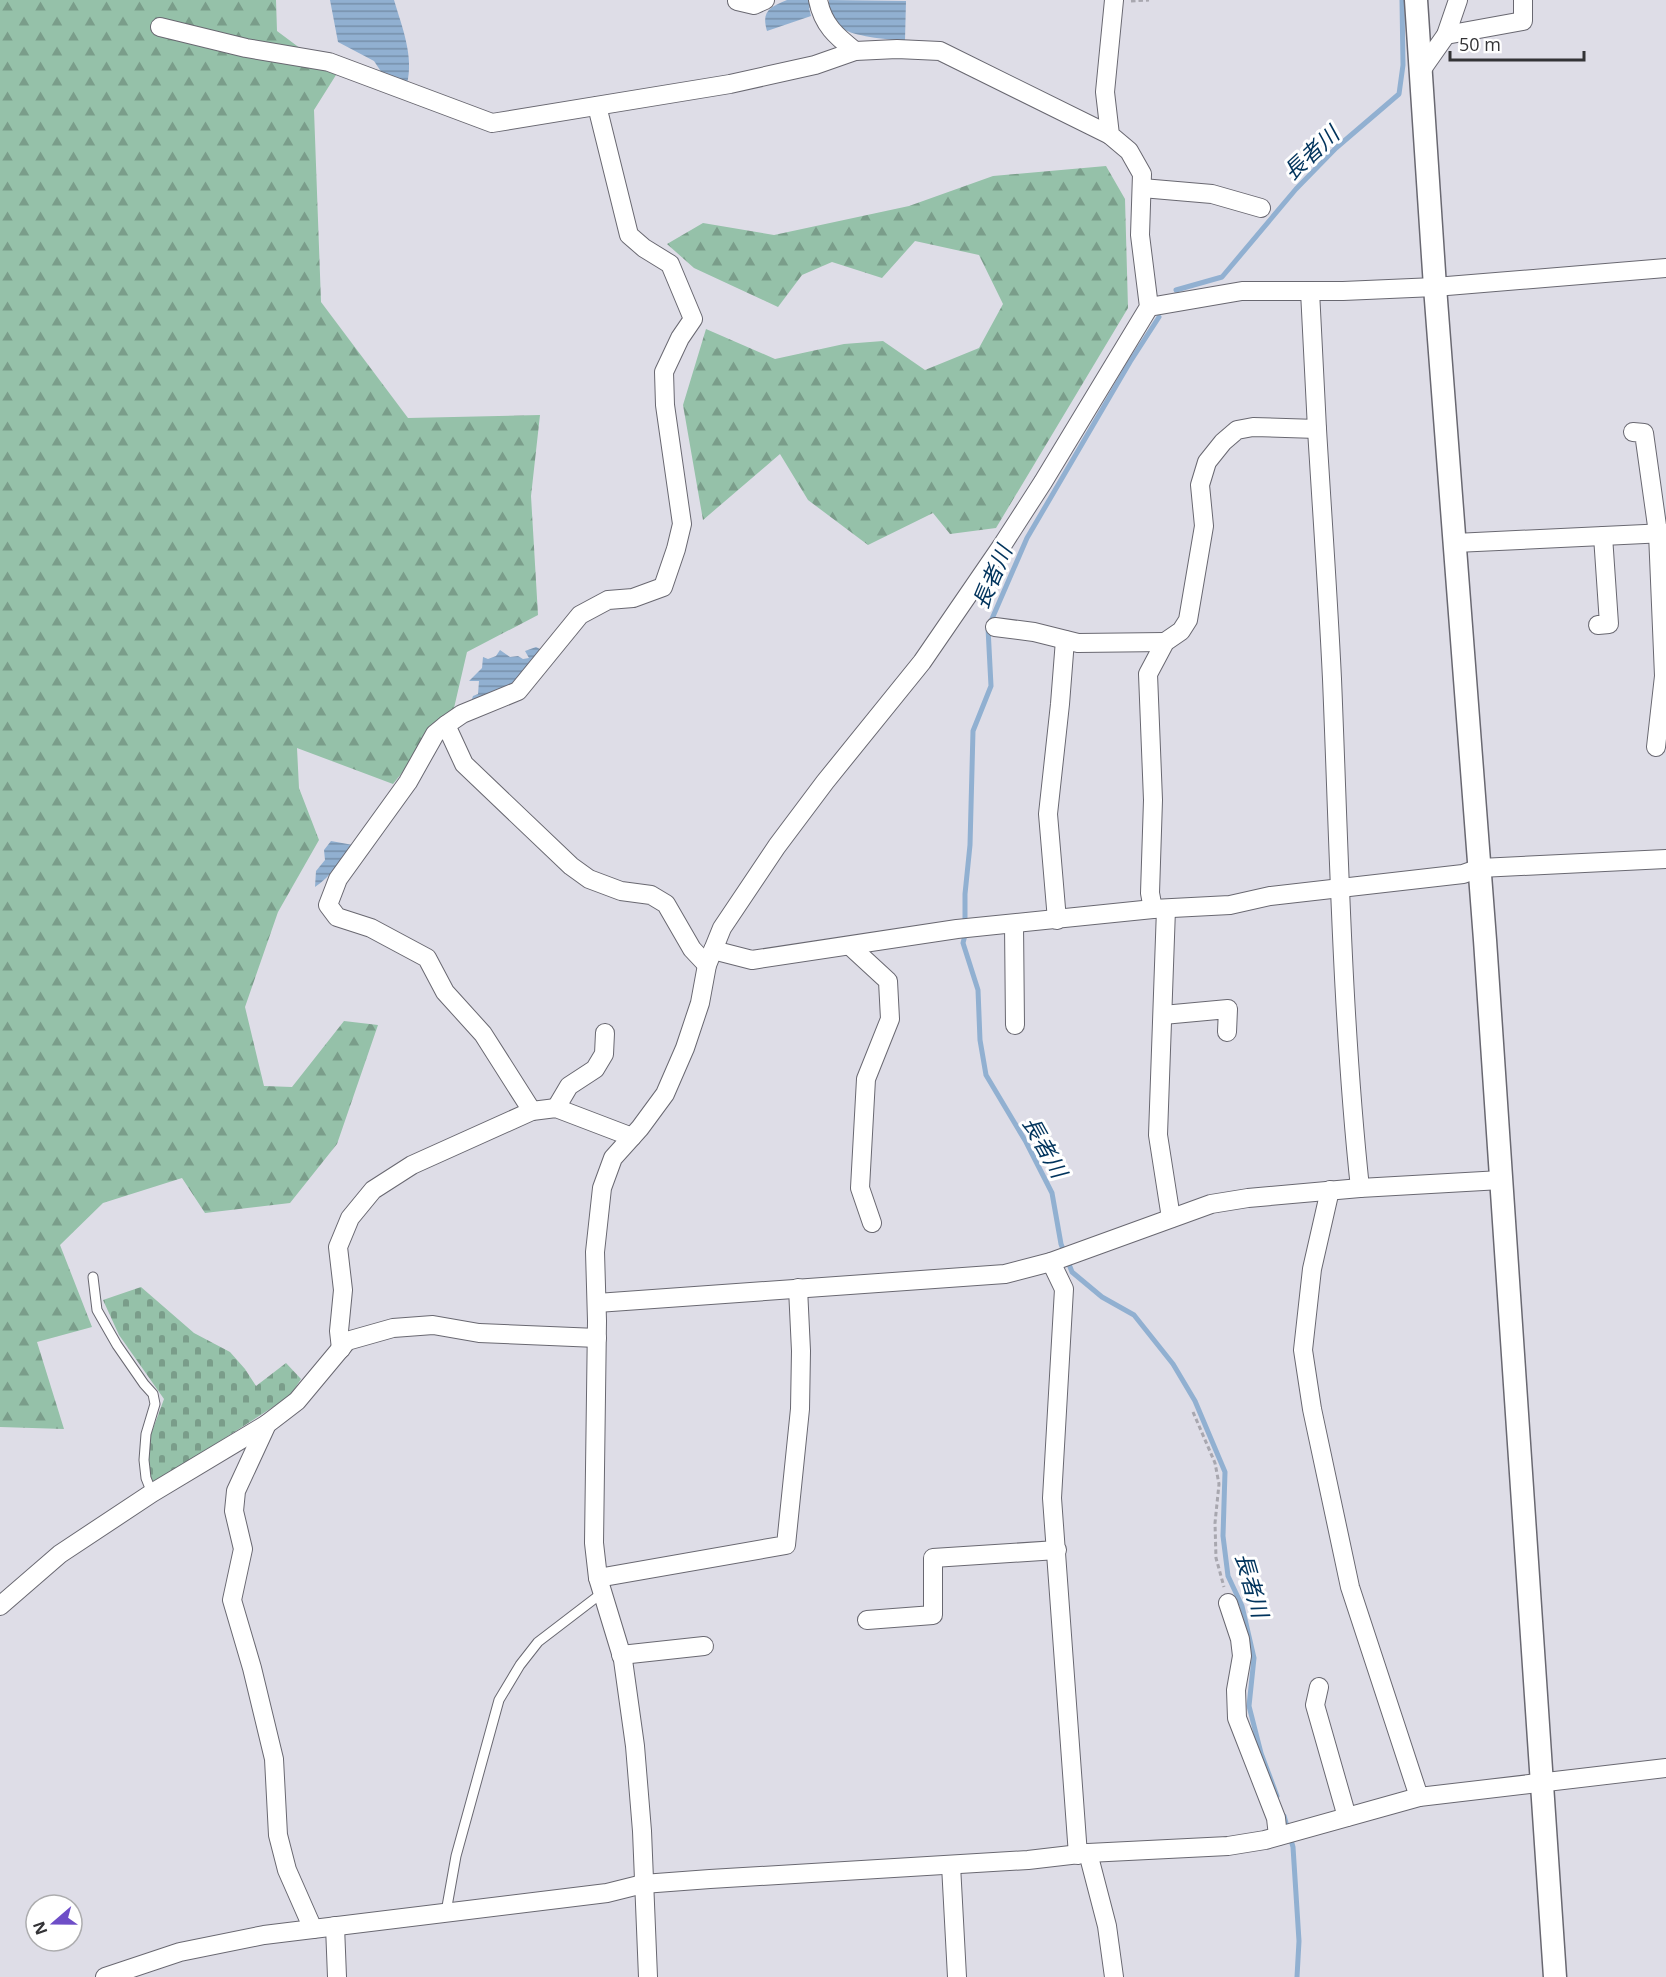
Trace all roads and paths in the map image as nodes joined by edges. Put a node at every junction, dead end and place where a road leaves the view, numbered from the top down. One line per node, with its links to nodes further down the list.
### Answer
1 (765, 0): 7 (street)
2 (818, 0): 10 (street)
3 (1114, 0): 13 (street)
4 (1416, 0): 11 (street)
5 (1458, 0): 9 (street)
6 (1523, 0): 9 (street)
7 (737, 1)
8 (160, 27): 12 (street)
9 (1446, 35): 11 (street)
10 (855, 51): 12 (street); 13 (street)
11 (1420, 72): 17 (street)
12 (597, 106): 29 (street)
13 (1110, 135): 14 (street)
14 (1142, 189): 15 (street); 19 (street)
15 (1261, 208)
16 (1666, 268): 17 (street)
17 (1436, 287): 18 (street); 24 (street)
18 (1310, 291): 19 (street); 20 (street)
19 (1149, 306): 38 (street)
20 (1317, 429): 28 (street); 33 (street)
21 (1633, 432): 22 (street)
22 (1662, 533): 23 (street); 30 (street)
23 (1603, 536): 24 (street); 25 (street)
24 (1455, 543): 32 (street)
25 (1598, 625)
26 (995, 627): 27 (street)
27 (1065, 640): 28 (street); 35 (street)
28 (1165, 642): 34 (street)
29 (446, 725): 38 (street); 44 (street)
30 (1656, 747)
31 (1666, 858): 32 (street)
32 (1480, 868): 33 (street); 46 (street)
33 (1340, 888): 34 (street); 47 (street)
34 (1160, 909): 35 (street); 39 (street)
35 (1057, 920): 36 (street)
36 (1014, 924): 37 (street); 40 (street)
37 (850, 946): 38 (street); 50 (street)
38 (710, 958): 45 (street)
39 (1163, 1015): 41 (street); 49 (street)
40 (1015, 1025)
41 (1227, 1032)
42 (605, 1033): 43 (street)
43 (556, 1108): 44 (street); 45 (street)
44 (532, 1111): 56 (street)
45 (632, 1137): 54 (street)
46 (1501, 1180): 47 (street); 69 (street)
47 (1360, 1188): 48 (street)
48 (1330, 1190): 49 (street); 70 (street)
49 (1171, 1218): 51 (street)
50 (872, 1223)
51 (1061, 1258): 53 (street); 60 (street)
52 (93, 1277): 59 (lane)
53 (798, 1288): 54 (street); 61 (street)
54 (597, 1303): 55 (street)
55 (597, 1338): 56 (street); 61 (street)
56 (341, 1349): 58 (street)
57 (1193, 1412): 62 (path)
58 (267, 1424): 59 (street); 78 (street)
59 (152, 1493): 63 (street)
60 (1057, 1550): 64 (street); 73 (street)
61 (600, 1586): 66 (street); 76 (lane)
62 (1228, 1603): 72 (street)
63 (0, 1606)
64 (867, 1620)
65 (704, 1646): 66 (street)
66 (621, 1655): 75 (street)
67 (1319, 1687): 71 (street)
68 (1666, 1768): 69 (street)
69 (1541, 1783): 70 (street); 84 (street)
70 (1419, 1797): 71 (street)
71 (1347, 1817): 72 (street)
72 (1287, 1834): 73 (street)
73 (1083, 1854): 74 (street); 83 (street)
74 (951, 1865): 75 (street); 82 (street)
75 (643, 1884): 76 (street); 81 (street)
76 (446, 1912): 77 (street)
77 (334, 1926): 78 (street); 80 (street)
78 (312, 1929): 79 (street)
79 (105, 1977)
80 (337, 1977)
81 (648, 1977)
82 (957, 1977)
83 (1114, 1977)
84 (1555, 1977)

